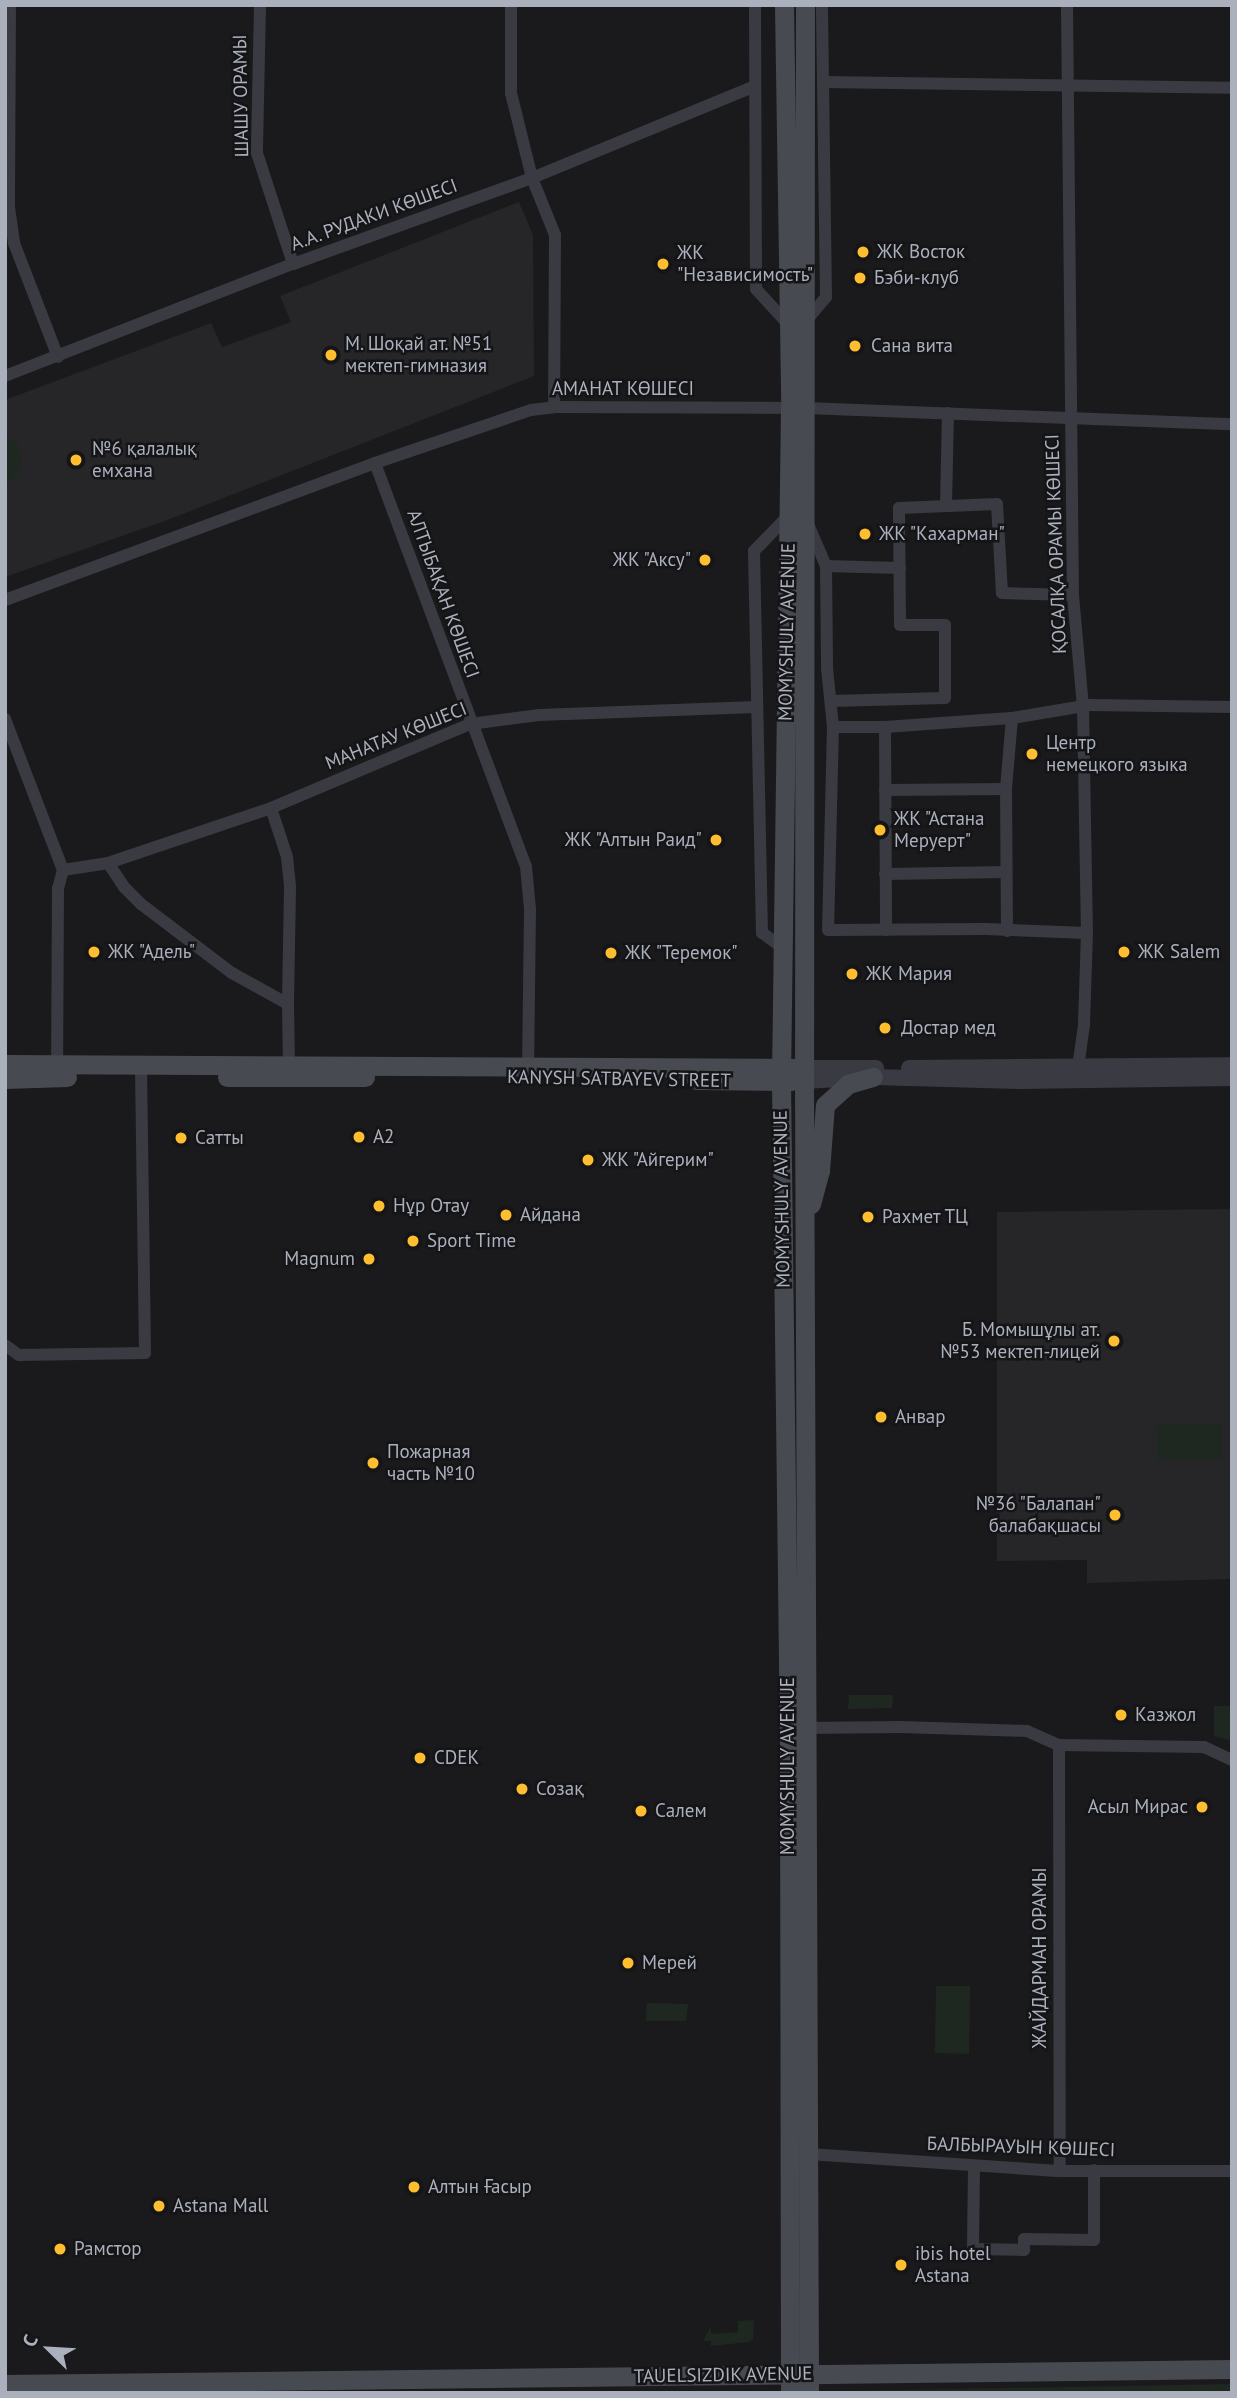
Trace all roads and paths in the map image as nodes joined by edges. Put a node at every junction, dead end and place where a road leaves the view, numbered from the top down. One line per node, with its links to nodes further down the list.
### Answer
1 (10, 5): 16 (street)
2 (260, 5): 14 (street, ШАШУ ОРАМЫ)
3 (511, 5): 13 (street)
4 (755, 5): 10 (street)
5 (784, 5): 15 (main road, MOMYSHULY AVENUE)
6 (805, 5): 15 (main road, MOMYSHULY AVENUE)
7 (822, 5): 9 (street)
8 (1067, 5): 11 (street, ҚОСАЛҚА ОРАМЫ КӨШЕСІ)
9 (823, 82): 11 (street); 15 (street)
10 (755, 86): 13 (street, А.А. РУДАКИ КӨШЕСІ); 15 (street)
11 (1068, 86): 12 (street); 21 (street, ҚОСАЛҚА ОРАМЫ КӨШЕСІ)
12 (1232, 88)
13 (532, 178): 14 (street, А.А. РУДАКИ КӨШЕСІ); 18 (street)
14 (293, 264): 16 (street, А.А. РУДАКИ КӨШЕСІ)
15 (796, 322): 19 (main road, MOMYSHULY AVENUE)
16 (58, 357): 17 (street, А.А. РУДАКИ КӨШЕСІ)
17 (5, 376)
18 (554, 407): 19 (street, АМАНАТ КӨШЕСІ); 23 (street, АМАНАТ КӨШЕСІ)
19 (798, 408): 20 (street, АМАНАТ КӨШЕСІ); 25 (main road, MOMYSHULY AVENUE)
20 (948, 413): 21 (street, АМАНАТ КӨШЕСІ); 24 (street)
21 (1071, 419): 22 (street, АМАНАТ КӨШЕСІ); 28 (street, ҚОСАЛҚА ОРАМЫ КӨШЕСІ)
22 (1232, 424)
23 (376, 463): 29 (street, АМАНАТ КӨШЕСІ); 36 (street, АЛТЫБАҚАН КӨШЕСІ)
24 (946, 506): 27 (street); 28 (street)
25 (797, 518): 26 (street); 32 (street); 42 (main road, MOMYSHULY AVENUE); 51 (main road, MOMYSHULY AVENUE)
26 (826, 566): 27 (street); 30 (street)
27 (900, 568): 30 (street)
28 (1073, 595): 31 (street, ҚОСАЛҚА ОРАМЫ КӨШЕСІ)
29 (5, 600)
30 (831, 701): 37 (street)
31 (1083, 706): 33 (street); 34 (street); 50 (street, ҚОСАЛҚА ОРАМЫ КӨШЕСІ)
32 (756, 707): 36 (street, МАНАТАУ КӨШЕСІ); 51 (street)
33 (1232, 707)
34 (1012, 718): 38 (street); 39 (street)
35 (5, 719): 45 (street)
36 (470, 724): 41 (street, МАНАТАУ КӨШЕСІ); 54 (street, АЛТЫБАҚАН КӨШЕСІ)
37 (833, 727): 38 (street); 43 (street)
38 (885, 727): 40 (street)
39 (1006, 789): 40 (street); 46 (street)
40 (885, 790): 47 (street)
41 (271, 808): 44 (street, МАНАТАУ КӨШЕСІ); 52 (street)
42 (805, 842): 43 (street); 61 (main road, MOMYSHULY AVENUE)
43 (831, 842): 48 (street)
44 (108, 863): 45 (street, МАНАТАУ КӨШЕСІ); 52 (street)
45 (63, 870): 53 (street)
46 (1006, 872): 47 (street); 49 (street)
47 (885, 874): 48 (street)
48 (886, 930): 49 (street)
49 (1007, 930): 50 (street)
50 (1087, 933): 59 (street, ҚОСАЛҚА ОРАМЫ КӨШЕСІ)
51 (783, 948): 58 (main road, MOMYSHULY AVENUE)
52 (288, 1004): 57 (street)
53 (57, 1064): 55 (main road, KANYSH SATBAYEV STREET); 57 (main road, KANYSH SATBAYEV STREET)
54 (528, 1064): 57 (main road, KANYSH SATBAYEV STREET); 58 (main road, KANYSH SATBAYEV STREET)
55 (5, 1065)
56 (1232, 1065): 59 (street, KANYSH SATBAYEV STREET)
57 (290, 1071): 58 (main road, KANYSH SATBAYEV STREET); 60 (main road, KANYSH SATBAYEV STREET)
58 (781, 1074): 61 (main road, KANYSH SATBAYEV STREET); 67 (main road, MOMYSHULY AVENUE)
59 (1077, 1074): 61 (street, KANYSH SATBAYEV STREET); 62 (street, KANYSH SATBAYEV STREET); 63 (street, KANYSH SATBAYEV STREET)
60 (141, 1075): 64 (main road, KANYSH SATBAYEV STREET); 66 (street)
61 (804, 1075): 62 (street, KANYSH SATBAYEV STREET); 65 (main road, MOMYSHULY AVENUE)
62 (873, 1077): 65 (main road)
63 (1232, 1078)
64 (5, 1079)
65 (805, 1229): 67 (main road, MOMYSHULY AVENUE)
66 (5, 1345)
67 (798, 1728): 68 (street); 70 (main road, MOMYSHULY AVENUE); 78 (main road, MOMYSHULY AVENUE)
68 (1059, 1745): 69 (street); 73 (street, ЖАЙДАРМАН ОРАМЫ)
69 (1232, 1760)
70 (809, 2154): 71 (street, БАЛБЫРАУЫН КӨШЕСІ); 76 (main road, MOMYSHULY AVENUE)
71 (974, 2166): 72 (street); 73 (street, БАЛБЫРАУЫН КӨШЕСІ)
72 (1094, 2170): 73 (street, БАЛБЫРАУЫН КӨШЕСІ); 74 (street, БАЛБЫРАУЫН КӨШЕСІ)
73 (1060, 2171)
74 (1232, 2171)
75 (1232, 2369): 76 (main road, TAUELSIZDIK AVENUE)
76 (810, 2383): 78 (main road, TAUELSIZDIK AVENUE)
77 (5, 2384): 79 (main road, TAUELSIZDIK AVENUE)
78 (790, 2384): 79 (main road, TAUELSIZDIK AVENUE)
79 (139, 2388)

